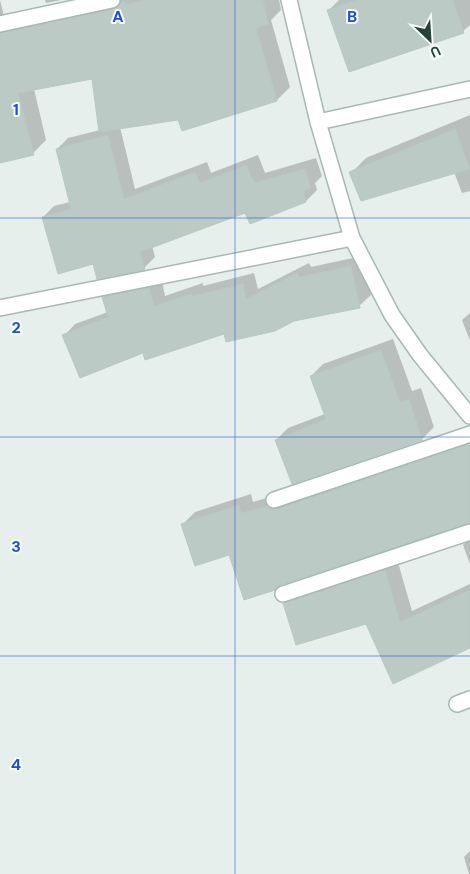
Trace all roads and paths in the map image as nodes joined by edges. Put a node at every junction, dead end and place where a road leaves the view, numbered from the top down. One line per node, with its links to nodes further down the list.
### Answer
1 (112, 0): 3 (street)
2 (290, 0): 5 (street)
3 (0, 24)
4 (470, 89): 5 (street)
5 (318, 122): 6 (street)
6 (352, 238): 7 (street); 8 (street)
7 (0, 308)
8 (470, 416)
9 (470, 434): 10 (street)
10 (274, 500)
11 (470, 532): 12 (street)
12 (283, 594)

